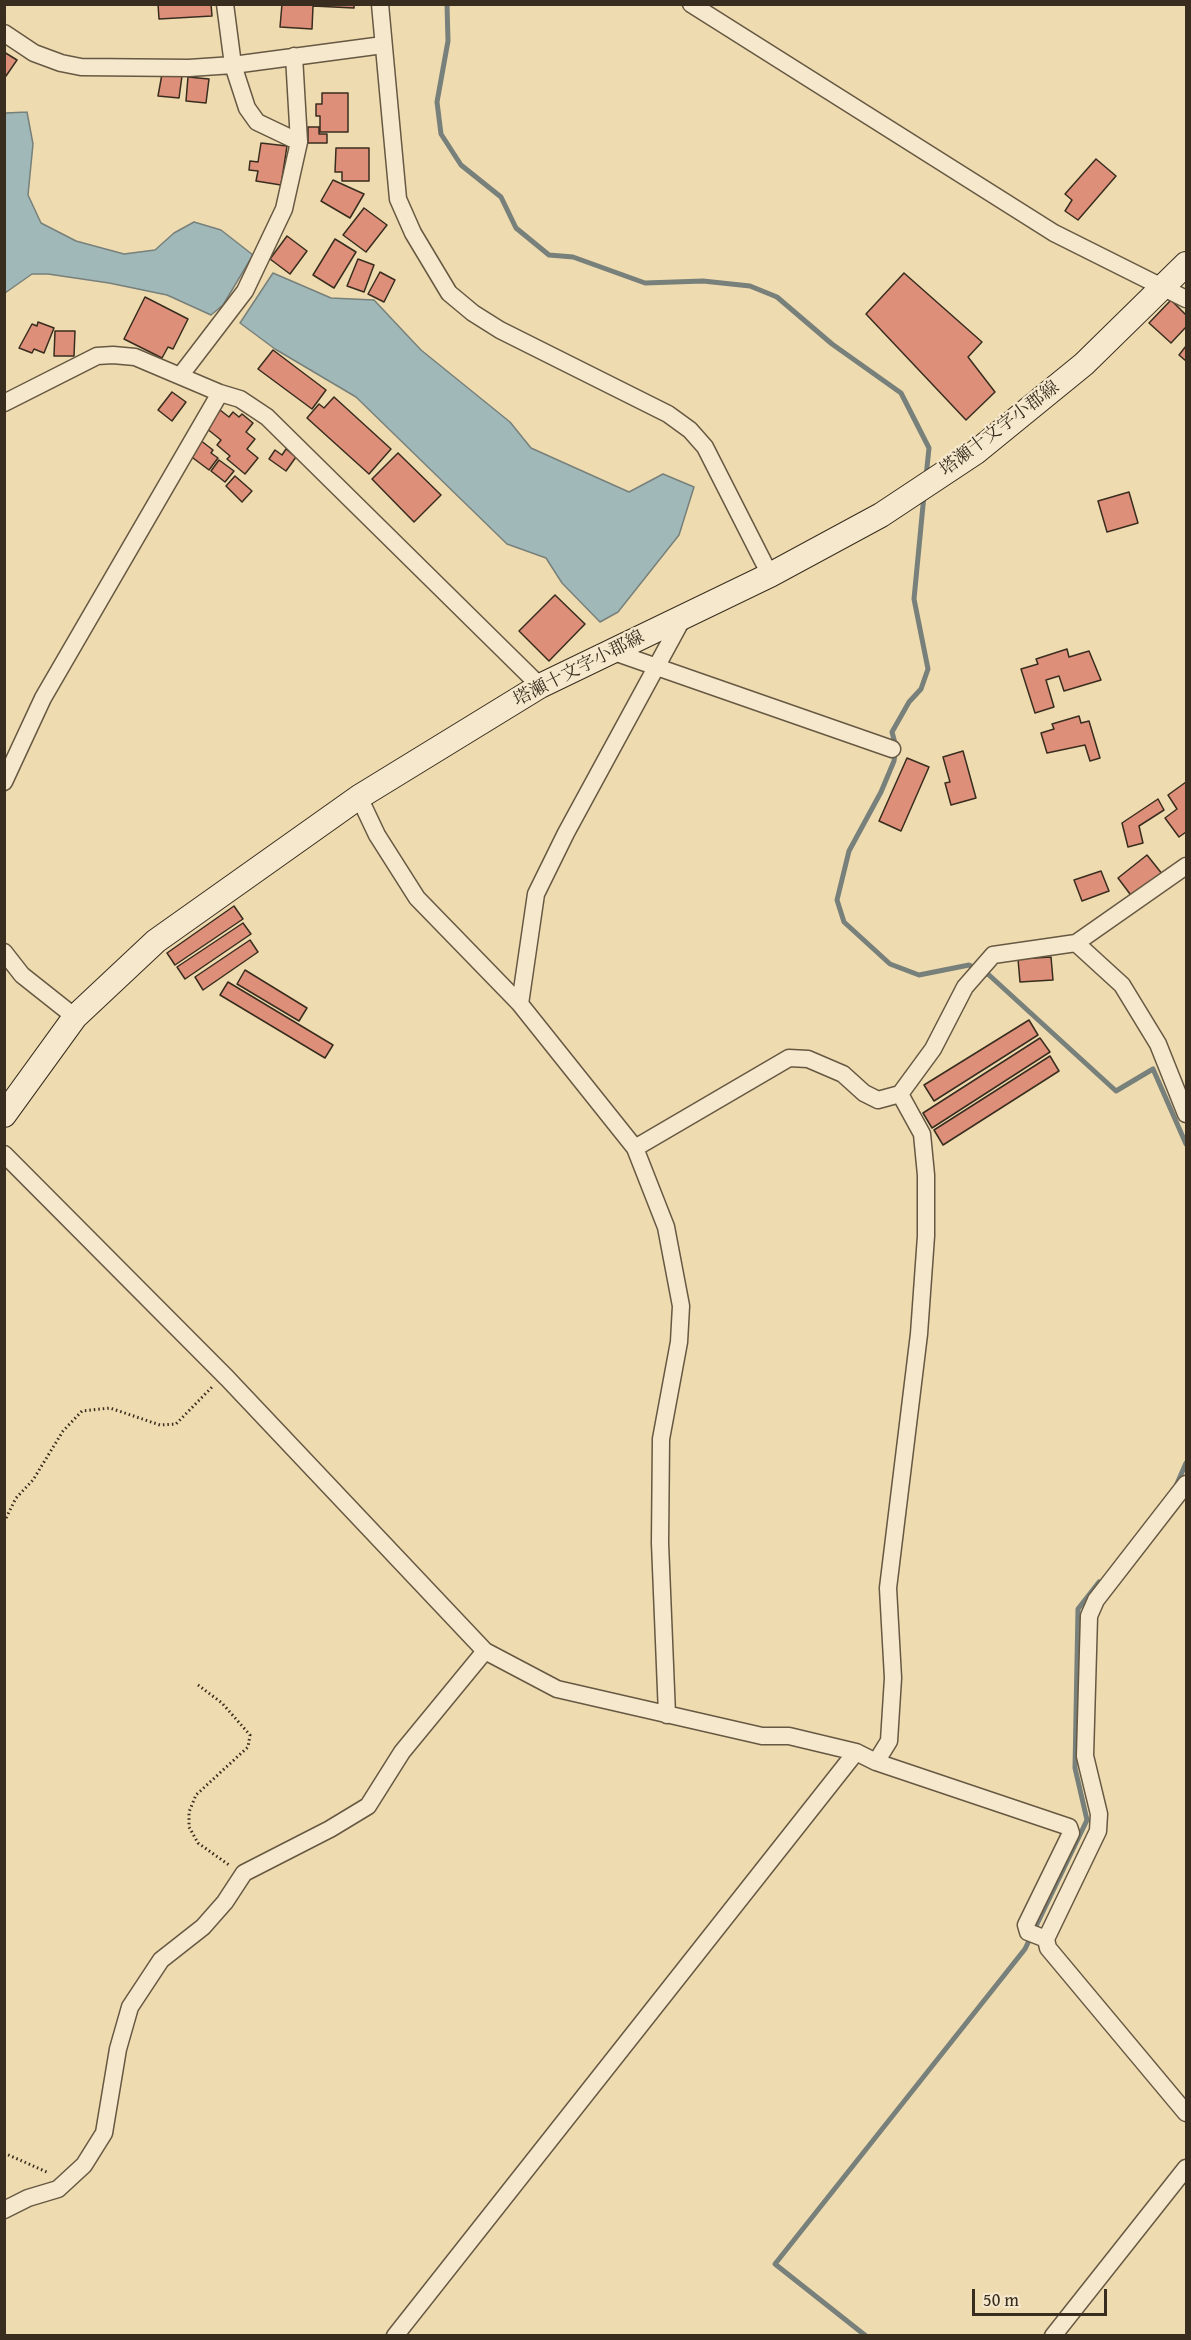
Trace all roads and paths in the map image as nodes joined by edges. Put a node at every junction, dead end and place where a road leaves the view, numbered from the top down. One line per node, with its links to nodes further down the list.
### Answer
1 (225, 4): 7 (street)
2 (380, 4): 5 (street)
3 (691, 4): 10 (street)
4 (4, 33): 7 (street)
5 (383, 45): 6 (street); 15 (street)
6 (294, 56): 7 (street); 8 (street)
7 (233, 65): 8 (street)
8 (299, 142): 12 (street)
9 (1186, 264): 10 (main road, 塔瀬十文字小郡線)
10 (1165, 286): 11 (street); 15 (main road, 塔瀬十文字小郡線)
11 (1186, 299)
12 (180, 376): 13 (street); 14 (street)
13 (220, 393): 19 (street); 21 (street)
14 (4, 403)
15 (770, 575): 16 (main road, 塔瀬十文字小郡線)
16 (684, 616): 17 (main road, 塔瀬十文字小郡線); 18 (street)
17 (611, 651): 18 (street); 19 (main road, 塔瀬十文字小郡線)
18 (657, 666): 20 (street); 26 (street)
19 (540, 686): 22 (main road, 塔瀬十文字小郡線)
20 (892, 749)
21 (4, 782)
22 (359, 797): 26 (street); 27 (main road, 塔瀬十文字小郡線)
23 (1186, 866): 24 (street)
24 (1076, 943): 28 (street); 29 (street)
25 (4, 952): 27 (street)
26 (520, 1004): 31 (street)
27 (75, 1017): 30 (main road, 塔瀬十文字小郡線)
28 (900, 1094): 31 (street); 40 (street)
29 (1186, 1114)
30 (4, 1115)
31 (635, 1148): 38 (street)
32 (4, 1154): 33 (street)
33 (227, 1378): 35 (path); 36 (street)
34 (1186, 1484): 42 (street)
35 (4, 1522)
36 (485, 1651): 38 (street); 41 (street)
37 (198, 1685): 41 (path)
38 (667, 1714): 39 (street)
39 (856, 1752): 40 (street); 48 (street)
40 (876, 1762): 42 (street)
41 (244, 1873): 46 (street)
42 (1046, 1939): 43 (street)
43 (1186, 2113)
44 (4, 2153): 46 (path)
45 (1186, 2168): 49 (street)
46 (66, 2181): 47 (street)
47 (4, 2210)
48 (395, 2336)
49 (1053, 2336)

